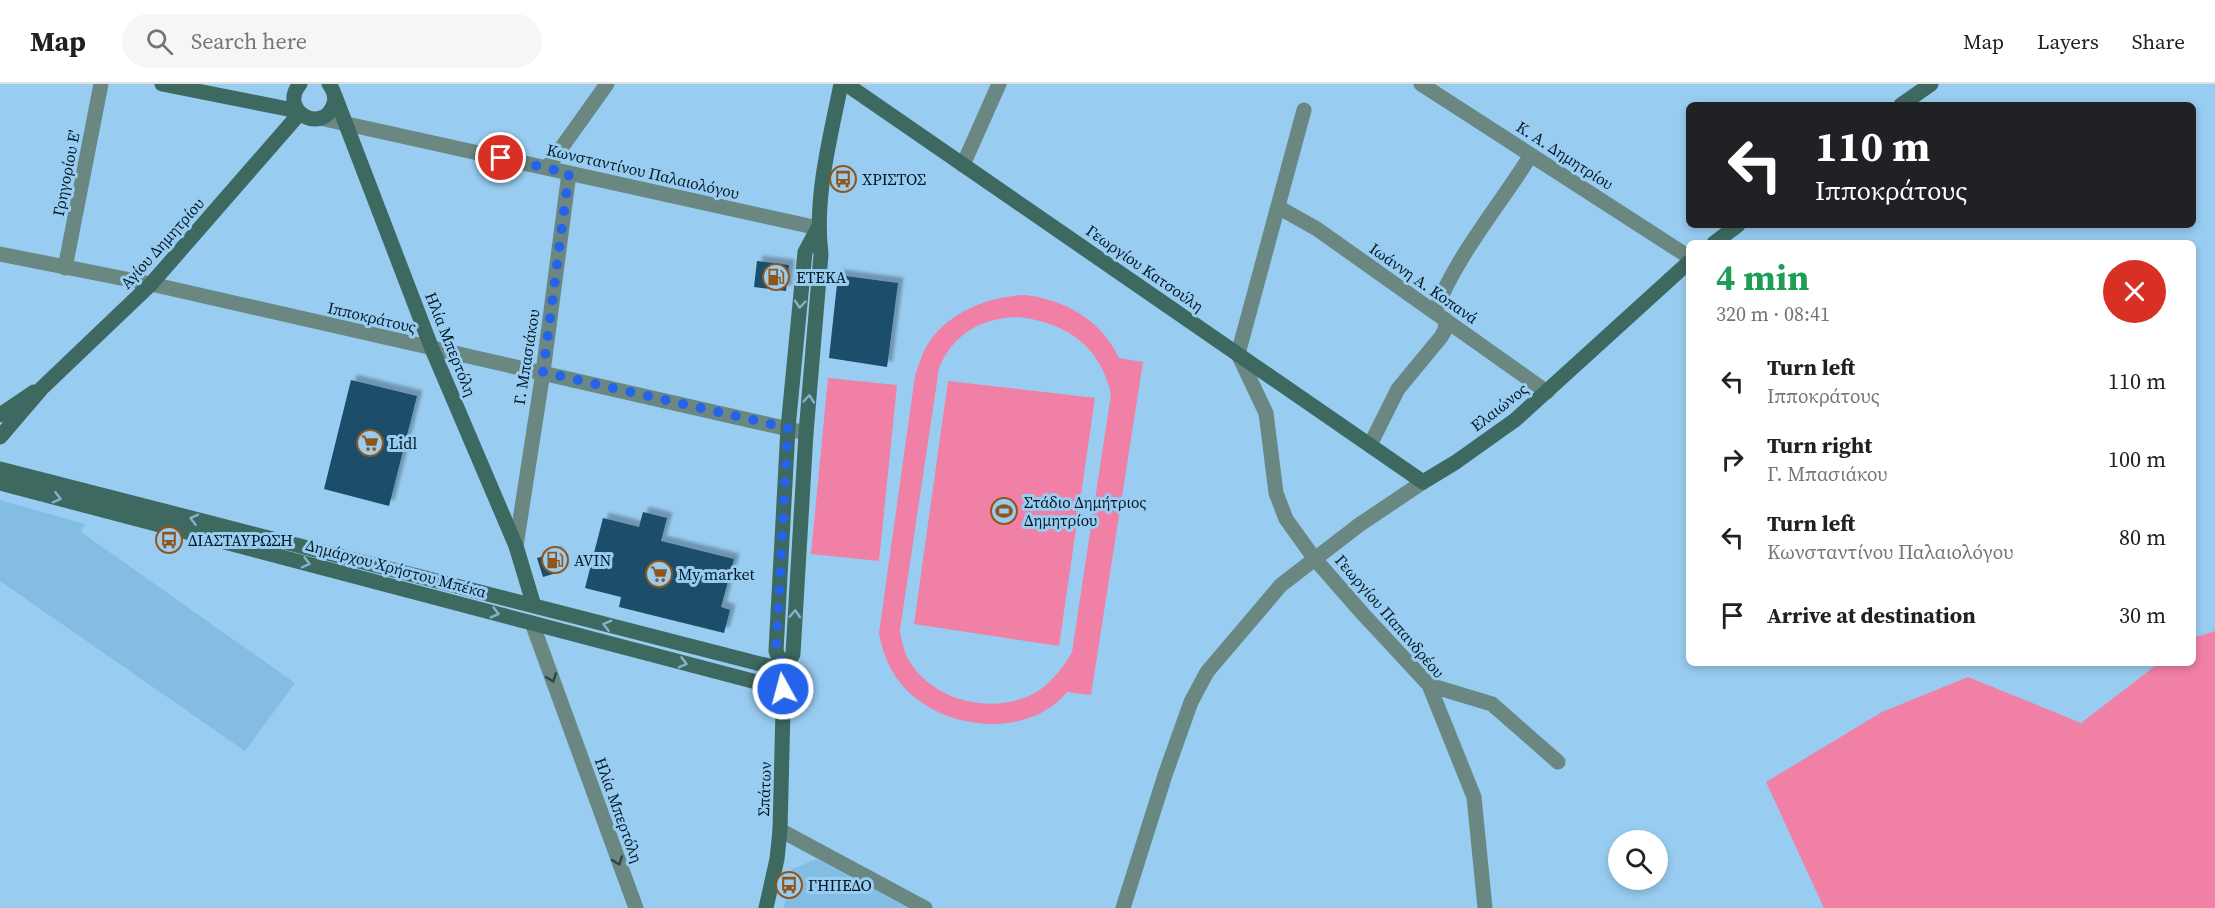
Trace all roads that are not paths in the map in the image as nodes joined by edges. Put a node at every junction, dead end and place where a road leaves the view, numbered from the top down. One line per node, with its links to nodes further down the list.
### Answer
1 (101, 84): 27 (street, Γρηγορίου Ε')
2 (162, 84): 13 (main road)
3 (300, 84): 13 (main road)
4 (608, 84): 18 (street)
5 (841, 84): 21 (main road)
6 (846, 84): 17 (main road, Γεωργίου Κατσούλη)
7 (999, 84): 17 (street)
8 (1422, 84): 16 (street, Κ. Α. Δημητρίου)
9 (1931, 84): 11 (main road)
10 (332, 90): 14 (main road); 15 (main road, Ηλία Μπερτόλη)
11 (1905, 102)
12 (1304, 110): 20 (street)
13 (299, 112): 14 (main road); 28 (main road, Αγίου Δημητρίου)
14 (320, 118): 15 (street, Κωνσταντίνου Παλαιολόγου)
15 (346, 124): 18 (street, Κωνσταντίνου Παλαιολόγου); 30 (main road, Ηλία Μπερτόλη)
16 (1531, 155): 25 (street, Κ. Α. Δημητρίου); 29 (street)
17 (963, 165): 31 (main road, Γεωργίου Κατσούλη)
18 (547, 168): 19 (street, Κωνσταντίνου Παλαιολόγου)
19 (569, 173): 21 (street, Κωνσταντίνου Παλαιολόγου); 32 (street, Γ. Μπασιάκου)
20 (1278, 207): 29 (street, Ιωάννη Α. Κοπανά); 31 (street)
21 (818, 228): 36 (main road, one-way to 36); 37 (main road, one-way to 21)
22 (1734, 228): 23 (main road)
23 (1718, 240)
24 (0, 254): 27 (street, Ιπποκράτους)
25 (1686, 255)
26 (1686, 265): 34 (main road, Ελαιώνος)
27 (65, 268): 28 (street, Ιπποκράτους)
28 (152, 284): 30 (street, Ιπποκράτους); 33 (main road, Αγίου Δημητρίου)
29 (1441, 316): 34 (street, Ιωάννη Α. Κοπανά); 39 (street)
30 (432, 349): 32 (street, Ιπποκράτους); 43 (main road, Ηλία Μπερτόλη)
31 (1238, 354): 39 (main road, Γεωργίου Κατσούλη); 44 (street, Γεωργίου Παπανδρέου)
32 (543, 372): 36 (street, Ιπποκράτους); 43 (street, Γ. Μπασιάκου)
33 (42, 388): 35 (main road); 38 (main road)
34 (1547, 392): 41 (main road, Ελαιώνος)
35 (0, 415)
36 (788, 428): 37 (street, Ιπποκράτους); 47 (main road)
37 (806, 433): 47 (main road, one-way to 37)
38 (0, 437)
39 (1370, 445): 41 (main road, Γεωργίου Κατσούλη)
40 (0, 469): 45 (main road, Δημάρχου Χρήστου Μπέκα, one-way to 40)
41 (1423, 482): 44 (street, Ελαιώνος)
42 (0, 483): 46 (main road, Δημάρχου Χρήστου Μπέκα, one-way to 46)
43 (516, 546): 45 (main road, Ηλία Μπερτόλη)
44 (1314, 558): 48 (street, Γεωργίου Παπανδρέου); 55 (street, Ελαιώνος)
45 (534, 606): 47 (main road, Δημάρχου Χρήστου Μπέκα, one-way to 45)
46 (532, 622): 49 (main road, Δημάρχου Χρήστου Μπέκα, one-way to 49); 52 (street, Ηλία Μπερτόλη, one-way to 52)
47 (784, 670): 49 (main road, Σπάτων)
48 (1430, 685): 50 (street); 56 (street, Γεωργίου Παπανδρέου)
49 (783, 689): 51 (main road, Σπάτων)
50 (1558, 762)
51 (780, 830): 53 (main road, Σπάτων); 54 (street)
52 (636, 908)
53 (766, 908)
54 (925, 908)
55 (1123, 908)
56 (1485, 908)

